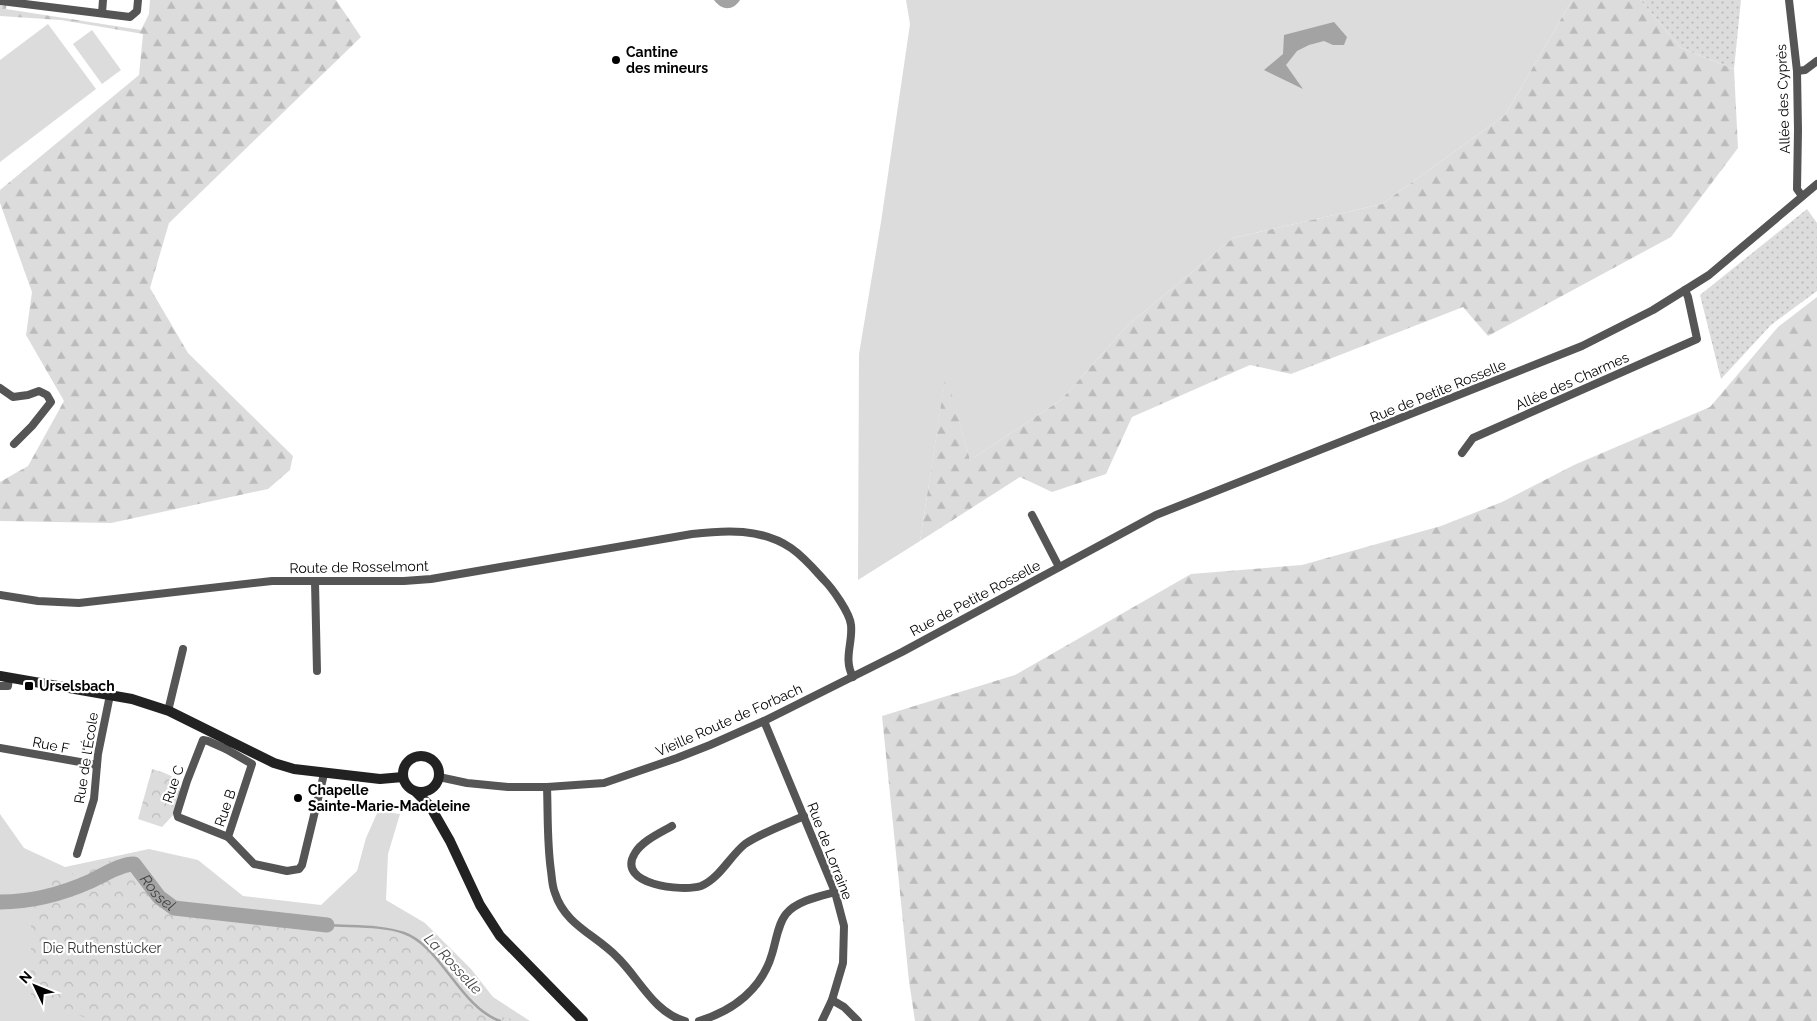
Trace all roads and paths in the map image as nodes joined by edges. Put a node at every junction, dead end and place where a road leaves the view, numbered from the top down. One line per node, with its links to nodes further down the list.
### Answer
1 (1, 0): 6 (street); 7 (street)
2 (69, 0): 8 (street)
3 (103, 0): 9 (street)
4 (138, 0): 9 (street)
5 (1789, 0): 11 (street, Allée des Cyprès)
6 (34, 2): 8 (street)
7 (0, 7)
8 (68, 9): 9 (street)
9 (102, 13)
10 (1817, 62): 11 (street)
11 (1797, 72): 13 (street, Allée des Cyprès)
12 (1817, 184): 13 (street, Rue de Petite Rosselle)
13 (1802, 196): 14 (street, Rue de Petite Rosselle)
14 (1685, 290): 17 (street, Allée des Charmes); 19 (street, Rue de Petite Rosselle)
15 (0, 388): 16 (street)
16 (14, 444)
17 (1462, 452)
18 (1032, 515): 19 (street, Rue de Petite Rosselle)
19 (1059, 567): 23 (street, Rue de Petite Rosselle)
20 (315, 582): 21 (street, Route de Rosselmont); 24 (street); 26 (street, Route de Rosselmont)
21 (0, 595)
22 (183, 649): 29 (street)
23 (902, 652): 26 (street, Vieille Route de Forbach)
24 (317, 671)
25 (4, 677): 27 (street); 28 (main road)
26 (853, 677): 30 (street, Vieille Route de Forbach)
27 (0, 686)
28 (110, 695): 29 (main road); 33 (street, Rue de l'École)
29 (168, 711): 31 (main road)
30 (764, 721): 37 (street, Vieille Route de Forbach); 41 (street, Rue de Lorraine)
31 (228, 745): 34 (main road); 43 (street, Rue B); 43 (street, Rue C)
32 (0, 748): 33 (street, Rue F)
33 (96, 766): 44 (street, Rue de l'École)
34 (324, 774): 36 (main road); 43 (street, Rue B)
35 (439, 777): 36 (main road); 37 (street, Vieille Route de Forbach); 38 (main road)
36 (403, 778): 39 (main road)
37 (547, 788): 48 (street)
38 (431, 789): 39 (main road); 40 (main road)
39 (416, 792): 40 (main road)
40 (430, 806): 47 (main road)
41 (804, 816): 42 (street); 45 (street, Rue de Lorraine)
42 (672, 826)
43 (228, 837)
44 (77, 854)
45 (835, 892): 46 (street, Rue de Lorraine); 49 (street)
46 (832, 1000): 50 (street, Rue de Lorraine); 51 (street)
47 (583, 1021)
48 (685, 1021)
49 (699, 1021)
50 (822, 1021)
51 (858, 1021)

